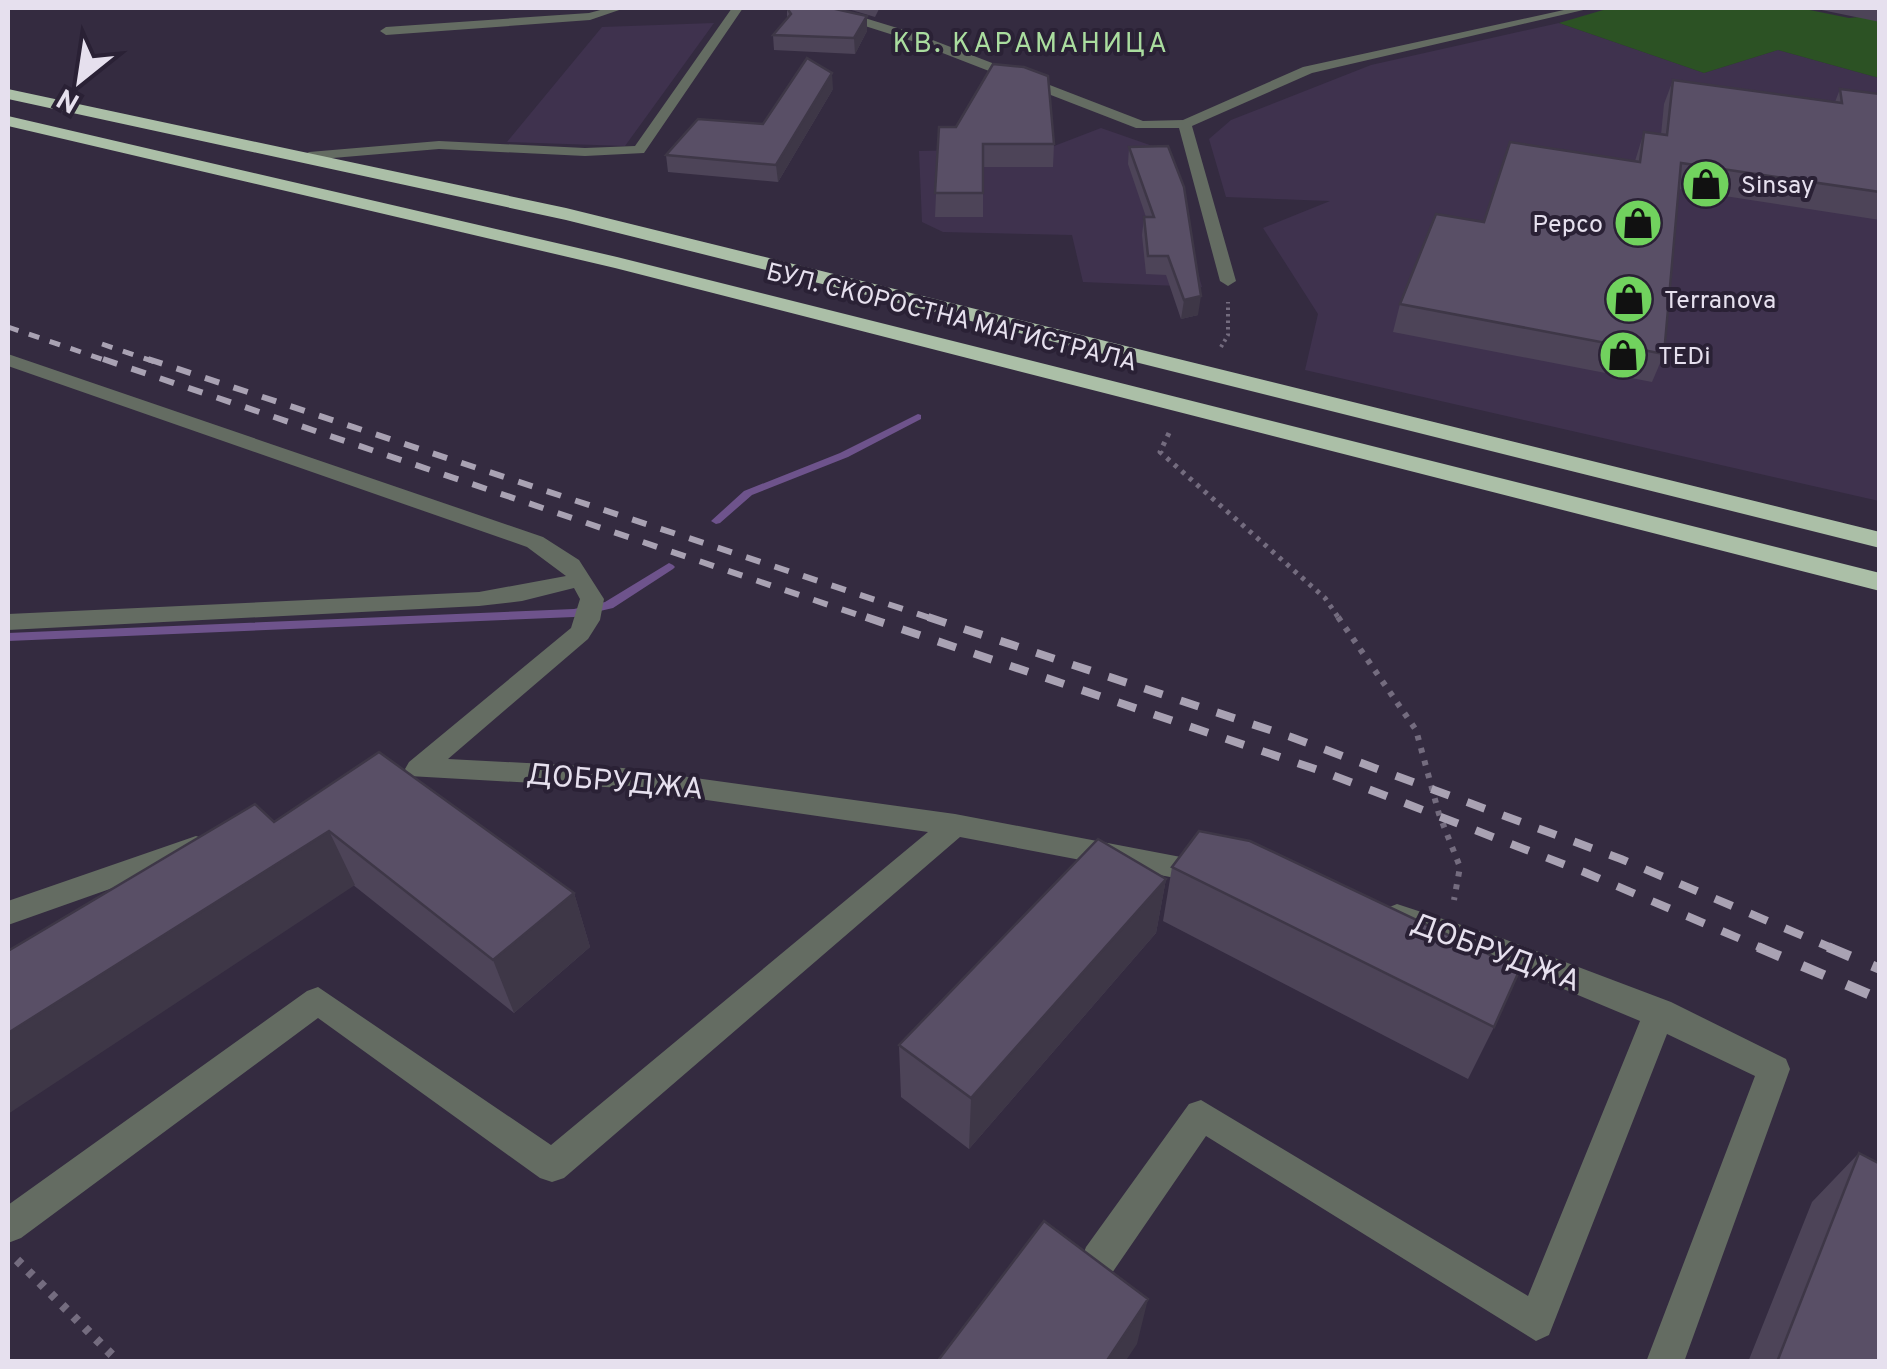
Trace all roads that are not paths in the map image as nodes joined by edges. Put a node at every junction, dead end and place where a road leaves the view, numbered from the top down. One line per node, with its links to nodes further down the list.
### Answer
1 (619, 8): 5 (street)
2 (737, 8): 9 (street)
3 (792, 8): 8 (street)
4 (1586, 8): 8 (street)
5 (386, 31)
6 (8, 94): 9 (highway, БУЛ. СКОРОСТНА МАГИСТРАЛА)
7 (8, 121): 12 (highway, БУЛ. СКОРОСТНА МАГИСТРАЛА)
8 (1184, 124): 10 (street)
9 (309, 156): 13 (highway, БУЛ. СКОРОСТНА МАГИСТРАЛА)
10 (1228, 280)
11 (8, 360): 16 (street)
12 (1655, 524): 14 (highway, БУЛ. СКОРОСТНА МАГИСТРАЛА); 15 (highway)
13 (1880, 540)
14 (1880, 582)
15 (1880, 597)
16 (588, 599): 17 (street); 18 (street)
17 (8, 622)
18 (424, 767): 19 (street); 20 (street, ДОБРУДЖА)
19 (388, 780)
20 (955, 824): 22 (street, ДОБРУДЖА); 26 (street)
21 (225, 837): 24 (street)
22 (1244, 881)
23 (1376, 910): 25 (street, ДОБРУДЖА)
24 (8, 913)
25 (1660, 1012): 27 (street); 28 (street, ДОБРУДЖА)
26 (8, 1226)
27 (1099, 1260)
28 (1665, 1362)

